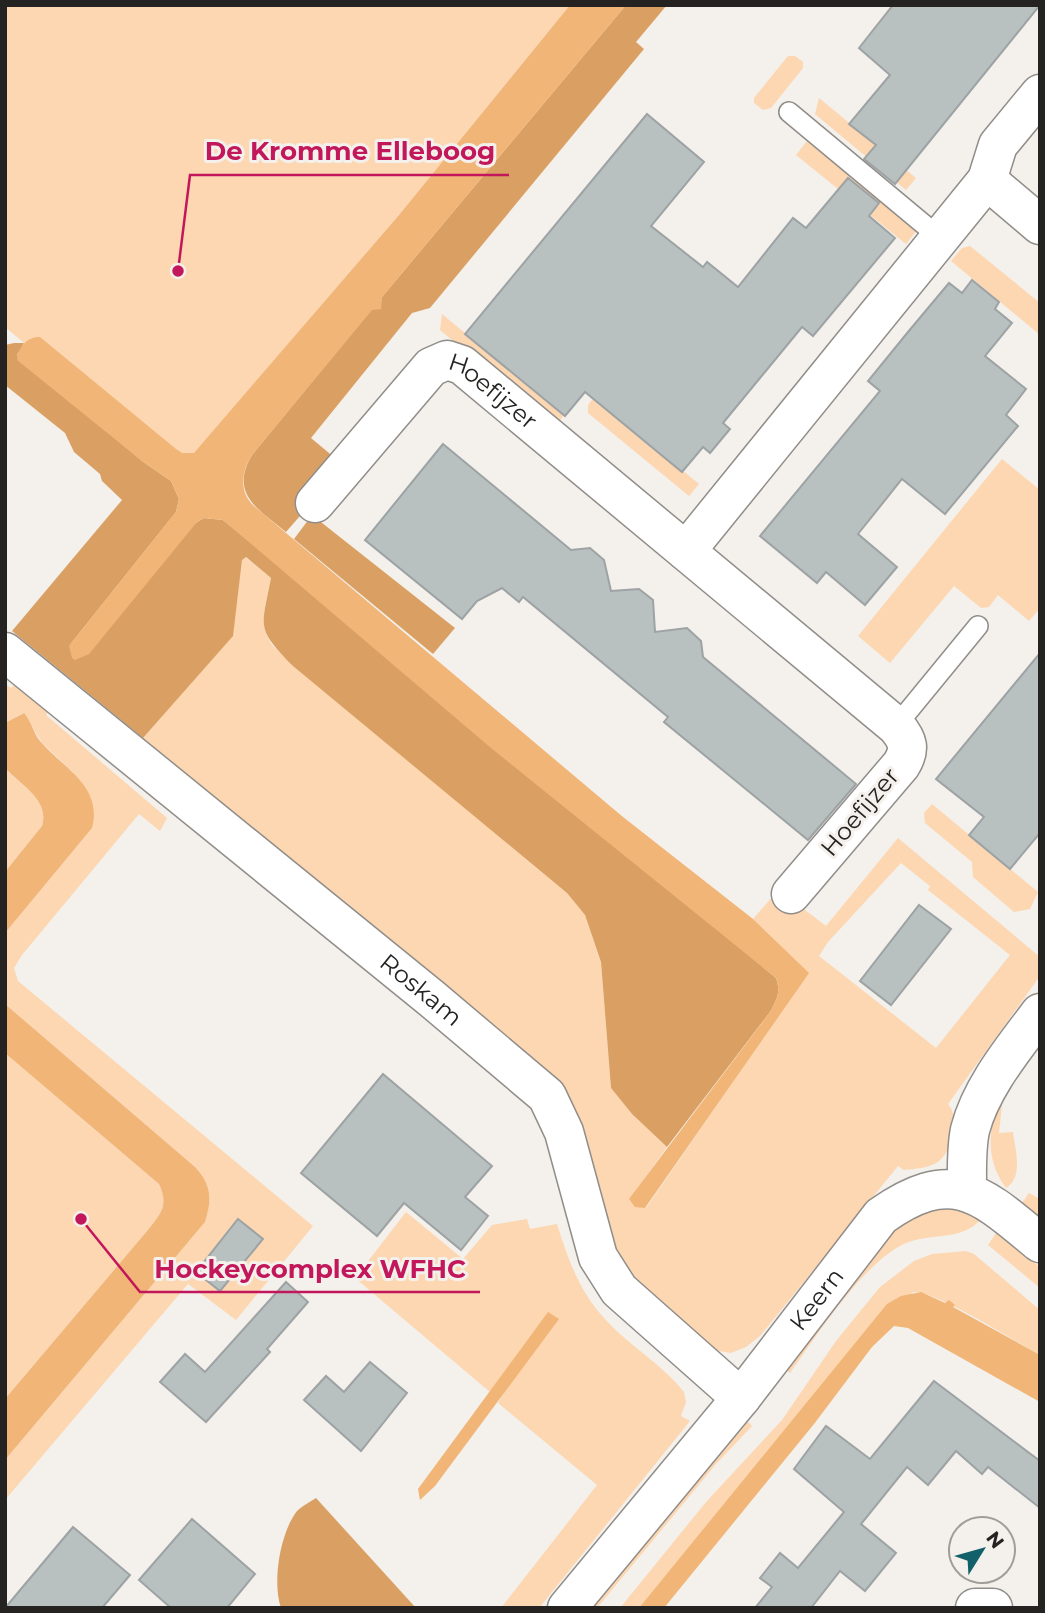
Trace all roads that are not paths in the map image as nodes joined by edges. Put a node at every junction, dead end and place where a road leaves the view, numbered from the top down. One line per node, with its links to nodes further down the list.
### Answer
1 (1040, 94): 3 (street)
2 (789, 112): 5 (lane)
3 (987, 180): 4 (street); 5 (street)
4 (1040, 225)
5 (939, 237): 7 (street)
6 (315, 503): 7 (street, Hoefijzer)
7 (686, 551): 10 (street, Hoefijzer)
8 (978, 626): 10 (lane)
9 (5, 652): 15 (street, Roskam)
10 (896, 726): 11 (street, Hoefijzer)
11 (791, 894)
12 (1040, 1013): 13 (street)
13 (967, 1190): 14 (street); 15 (street, Keern)
14 (1040, 1243)
15 (741, 1398): 16 (street, Keern)
16 (567, 1608)
17 (975, 1608): 18 (street)
18 (993, 1608)

